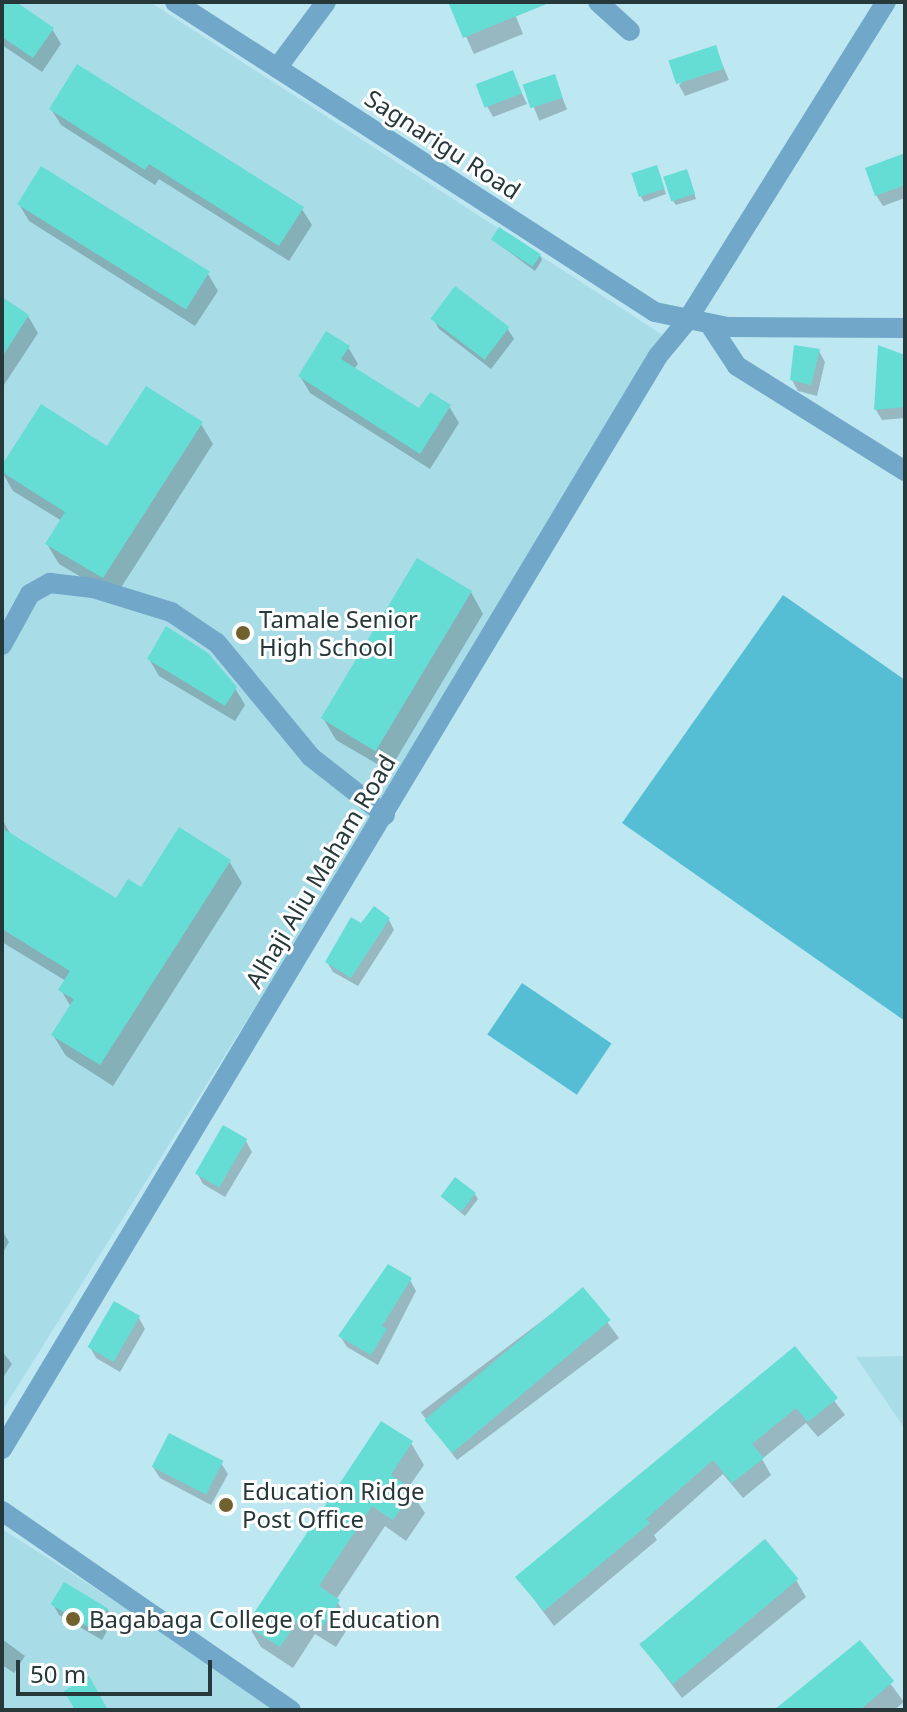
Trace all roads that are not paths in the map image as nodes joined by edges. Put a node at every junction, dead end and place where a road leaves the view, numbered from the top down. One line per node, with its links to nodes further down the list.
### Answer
1 (175, 2): 6 (street, Sagnarigu Road)
2 (326, 2): 6 (street)
3 (598, 2): 5 (street)
4 (886, 2): 7 (street, Alhaji Aliu Maham Road)
5 (630, 31)
6 (277, 68): 7 (street, Sagnarigu Road)
7 (686, 322): 8 (street, Sagnarigu Road); 12 (street, Alhaji Aliu Maham Road)
8 (710, 325): 9 (street, Sagnarigu Road); 10 (street)
9 (905, 328)
10 (905, 471)
11 (2, 645): 12 (street)
12 (385, 815): 13 (street, Alhaji Aliu Maham Road)
13 (2, 1449)
14 (2, 1511): 15 (street)
15 (291, 1710)

